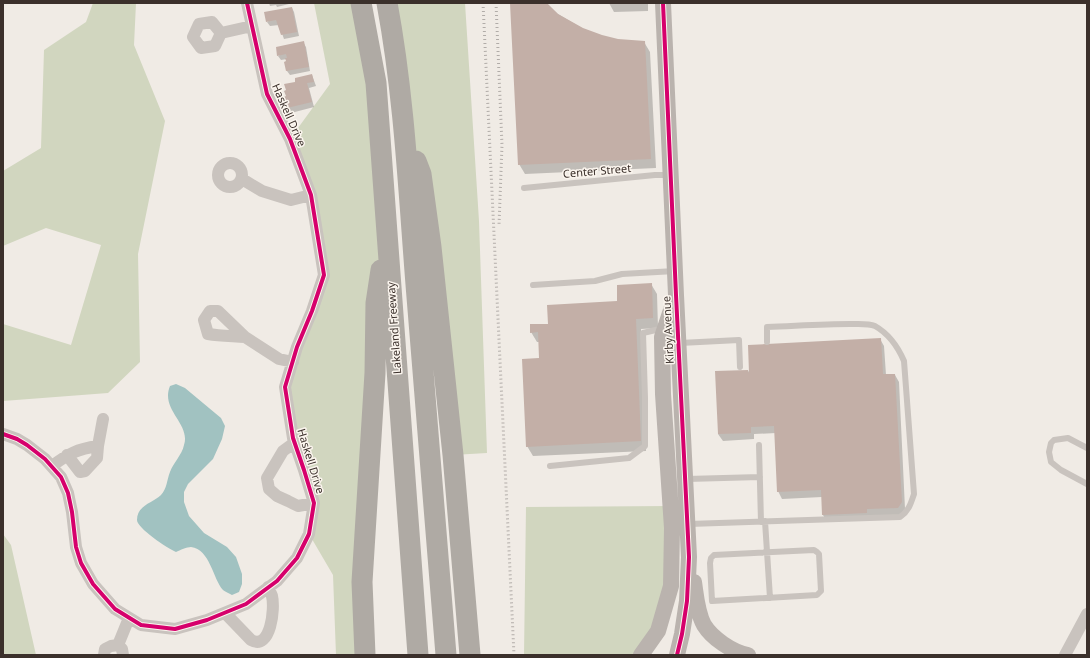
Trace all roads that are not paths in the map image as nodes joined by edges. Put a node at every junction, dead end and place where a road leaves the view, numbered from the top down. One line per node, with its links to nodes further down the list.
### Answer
1 (247, 3): 5 (street, Haskell Drive)
2 (361, 3): 12 (highway, Lakeland Freeway)
3 (387, 3): 7 (highway)
4 (663, 3): 8 (street, Kirby Avenue)
5 (252, 26): 6 (street); 11 (street, Haskell Drive)
6 (220, 34)
7 (405, 140): 48 (highway); 49 (highway)
8 (671, 175): 10 (lane, Center Street); 13 (street, Kirby Avenue)
9 (242, 179): 11 (street)
10 (524, 188)
11 (311, 195): 20 (street, Haskell Drive)
12 (386, 230): 46 (highway); 47 (highway, Lakeland Freeway)
13 (675, 271): 14 (lane); 15 (street, Kirby Avenue)
14 (533, 285)
15 (676, 295): 16 (street); 19 (street, Kirby Avenue)
16 (665, 328): 30 (lane); 50 (street)
17 (245, 337): 20 (street)
18 (767, 342): 35 (lane)
19 (678, 343): 21 (lane); 32 (street, Kirby Avenue)
20 (292, 362): 24 (street, Haskell Drive)
21 (740, 367)
22 (103, 419): 26 (street)
23 (3, 434): 29 (street, Haskell Drive)
24 (294, 443): 34 (street, Haskell Drive); 34 (street)
25 (759, 445): 31 (lane)
26 (98, 446): 28 (street); 28 (street)
27 (1087, 448): 33 (lane)
28 (67, 455): 29 (street)
29 (52, 466): 42 (street, Haskell Drive)
30 (550, 466)
31 (760, 477): 32 (lane); 35 (lane)
32 (685, 479): 36 (street, Kirby Avenue)
33 (1087, 484)
34 (314, 503): 39 (street, Haskell Drive)
35 (763, 522): 36 (lane); 37 (lane)
36 (687, 524): 38 (street, Kirby Avenue)
37 (767, 553): 40 (lane); 40 (lane); 40 (lane)
38 (689, 557): 51 (street, Kirby Avenue); 52 (street)
39 (268, 588): 41 (street, Haskell Drive); 41 (street)
40 (770, 598)
41 (225, 612): 42 (street, Haskell Drive)
42 (129, 618): 44 (street)
43 (1085, 621): 53 (street)
44 (121, 650): 45 (street)
45 (104, 655)
46 (365, 655)
47 (418, 655)
48 (446, 655)
49 (470, 655)
50 (641, 655)
51 (677, 655)
52 (748, 655)
53 (1065, 655)

